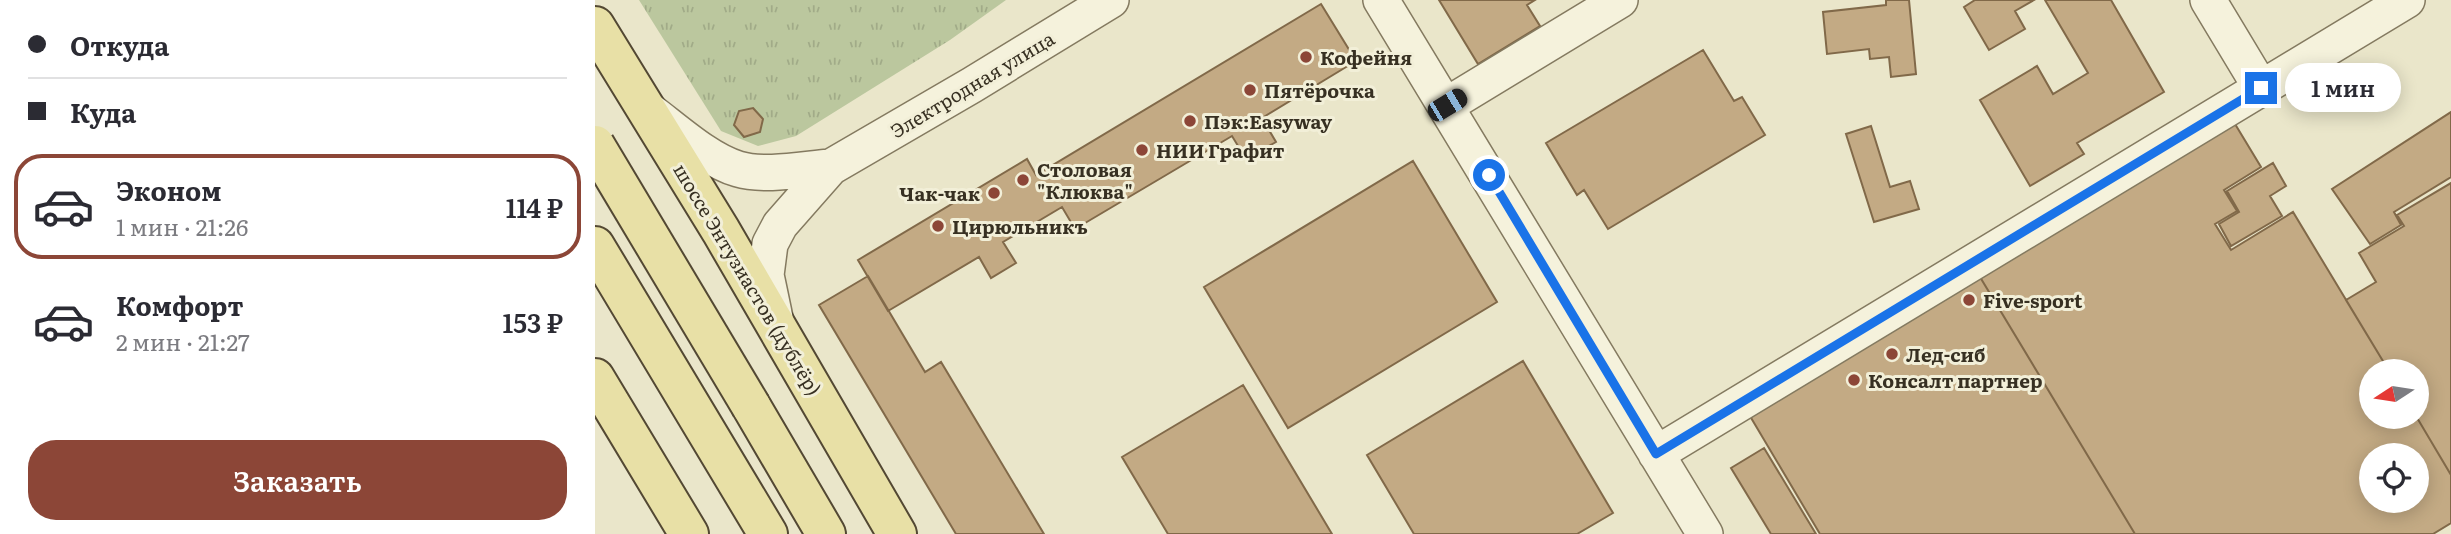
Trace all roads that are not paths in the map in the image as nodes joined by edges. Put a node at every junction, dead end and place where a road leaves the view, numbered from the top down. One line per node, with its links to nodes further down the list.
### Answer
1 (1111, 0): 11 (street, Электродная улица)
2 (1381, 0): 8 (street)
3 (1620, 0): 8 (street)
4 (2208, 0): 7 (street)
5 (2407, 0): 7 (street)
6 (595, 26): 9 (main road, шоссе Энтузиастов (дублёр))
7 (2261, 88): 15 (street)
8 (1447, 105): 15 (street)
9 (646, 108): 11 (street, Электродная улица); 13 (main road, шоссе Энтузиастов (дублёр))
10 (595, 145): 18 (main road, bridge)
11 (831, 167): 13 (street, Электродная улица)
12 (595, 246): 17 (main road)
13 (776, 325): 19 (main road, шоссе Энтузиастов (дублёр))
14 (595, 378): 16 (main road)
15 (1656, 454): 20 (street)
16 (688, 534)
17 (768, 534)
18 (825, 534)
19 (897, 534)
20 (1705, 534)

